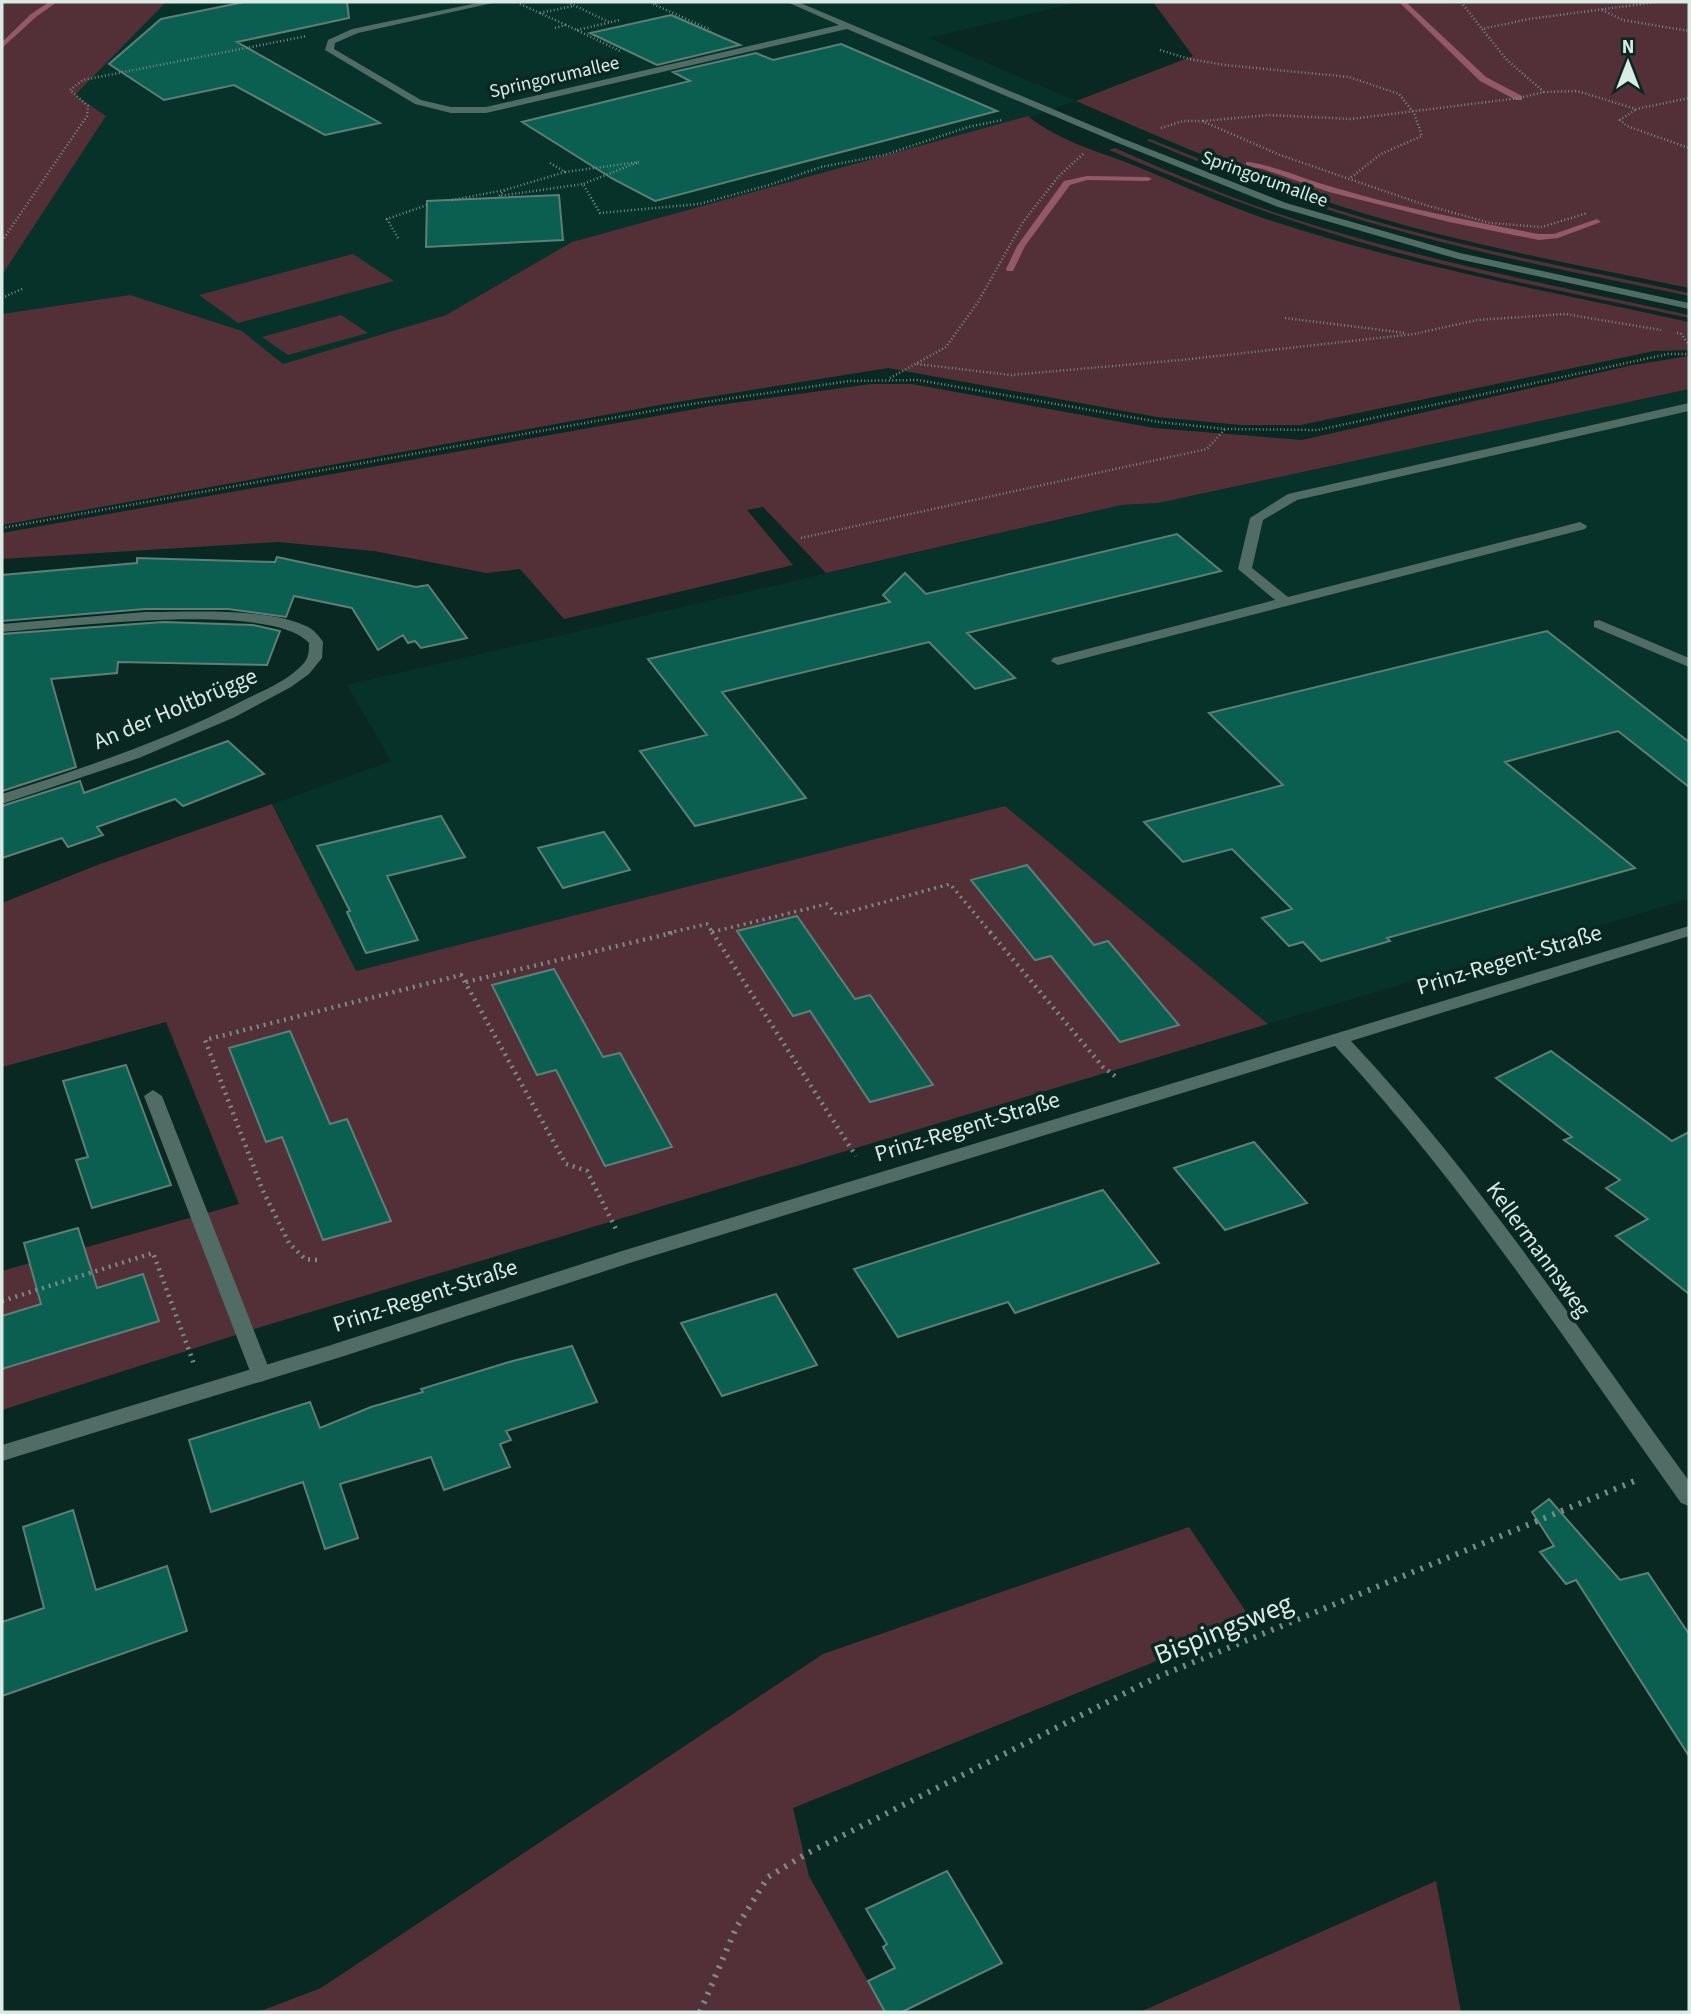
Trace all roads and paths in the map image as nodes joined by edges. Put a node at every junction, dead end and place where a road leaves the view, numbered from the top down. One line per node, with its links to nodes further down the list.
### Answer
1 (493, 2): 28 (street, Springorumallee)
2 (516, 2): 14 (path)
3 (566, 2): 10 (path)
4 (663, 2): 11 (path)
5 (791, 2): 18 (street, Springorumallee)
6 (1419, 2): 7 (path)
7 (1447, 2)
8 (1461, 2): 20 (path)
9 (1657, 2): 13 (path)
10 (573, 6): 14 (path); 16 (path)
11 (665, 9): 12 (path); 22 (path)
12 (660, 10)
13 (1600, 10): 20 (path); 23 (path)
14 (540, 13): 17 (path)
15 (620, 20): 16 (path)
16 (609, 22): 21 (path)
17 (566, 25): 19 (path); 21 (path)
18 (848, 26): 28 (street, Springorumallee); 32 (street, Springorumallee)
19 (555, 27)
20 (1482, 29): 29 (path)
21 (576, 30): 28 (path)
22 (711, 30)
23 (1689, 31)
24 (311, 36): 26 (path)
25 (1160, 50): 33 (path)
26 (180, 60): 27 (path); 46 (path)
27 (200, 60)
28 (660, 70)
29 (1544, 92): 31 (path); 33 (path)
30 (1689, 98): 31 (path)
31 (1636, 109): 36 (path)
32 (1048, 110): 35 (street, Springorumallee); 40 (path)
33 (1414, 113): 34 (path); 39 (path)
34 (1202, 121): 35 (path); 39 (path)
35 (1121, 141): 49 (street, Springorumallee); 54 (path)
36 (1689, 148)
37 (550, 163): 38 (path)
38 (565, 172): 40 (path); 41 (path)
39 (1349, 179): 44 (path)
40 (583, 184): 41 (path)
41 (505, 190): 42 (path)
42 (452, 200)
43 (427, 205): 45 (path)
44 (1587, 213)
45 (398, 238)
46 (2, 241)
47 (24, 288): 48 (path)
48 (2, 298)
49 (1689, 306)
50 (1285, 318): 51 (path)
51 (1414, 334): 52 (path); 54 (path)
52 (1689, 345)
53 (1688, 354): 57 (path)
54 (916, 364): 55 (path)
55 (888, 379): 57 (path); 59 (path)
56 (1689, 407): 61 (street)
57 (1225, 429): 60 (path)
58 (1580, 526): 61 (street)
59 (2, 528)
60 (801, 538)
61 (1285, 603): 64 (street)
62 (1599, 624): 65 (street)
63 (2, 628): 66 (street, An der Holtbrügge)
64 (1058, 661)
65 (1689, 663)
66 (2, 799)
67 (1689, 931): 70 (street, Prinz-Regent-Straße)
68 (712, 932): 69 (path); 71 (path); 73 (path)
69 (466, 982): 74 (path); 75 (path)
70 (1339, 1038): 73 (street, Prinz-Regent-Straße); 80 (street, Kellermannsweg)
71 (1103, 1066)
72 (153, 1096): 77 (street)
73 (873, 1182): 74 (street, Prinz-Regent-Straße)
74 (629, 1256): 77 (street, Prinz-Regent-Straße)
75 (317, 1260)
76 (2, 1301): 78 (path)
77 (261, 1374): 78 (street, Prinz-Regent-Straße)
78 (203, 1392): 79 (street, Prinz-Regent-Straße)
79 (2, 1452)
80 (1669, 1467): 81 (street, Kellermannsweg); 82 (path, Bispingsweg)
81 (1689, 1496)
82 (700, 2012)

